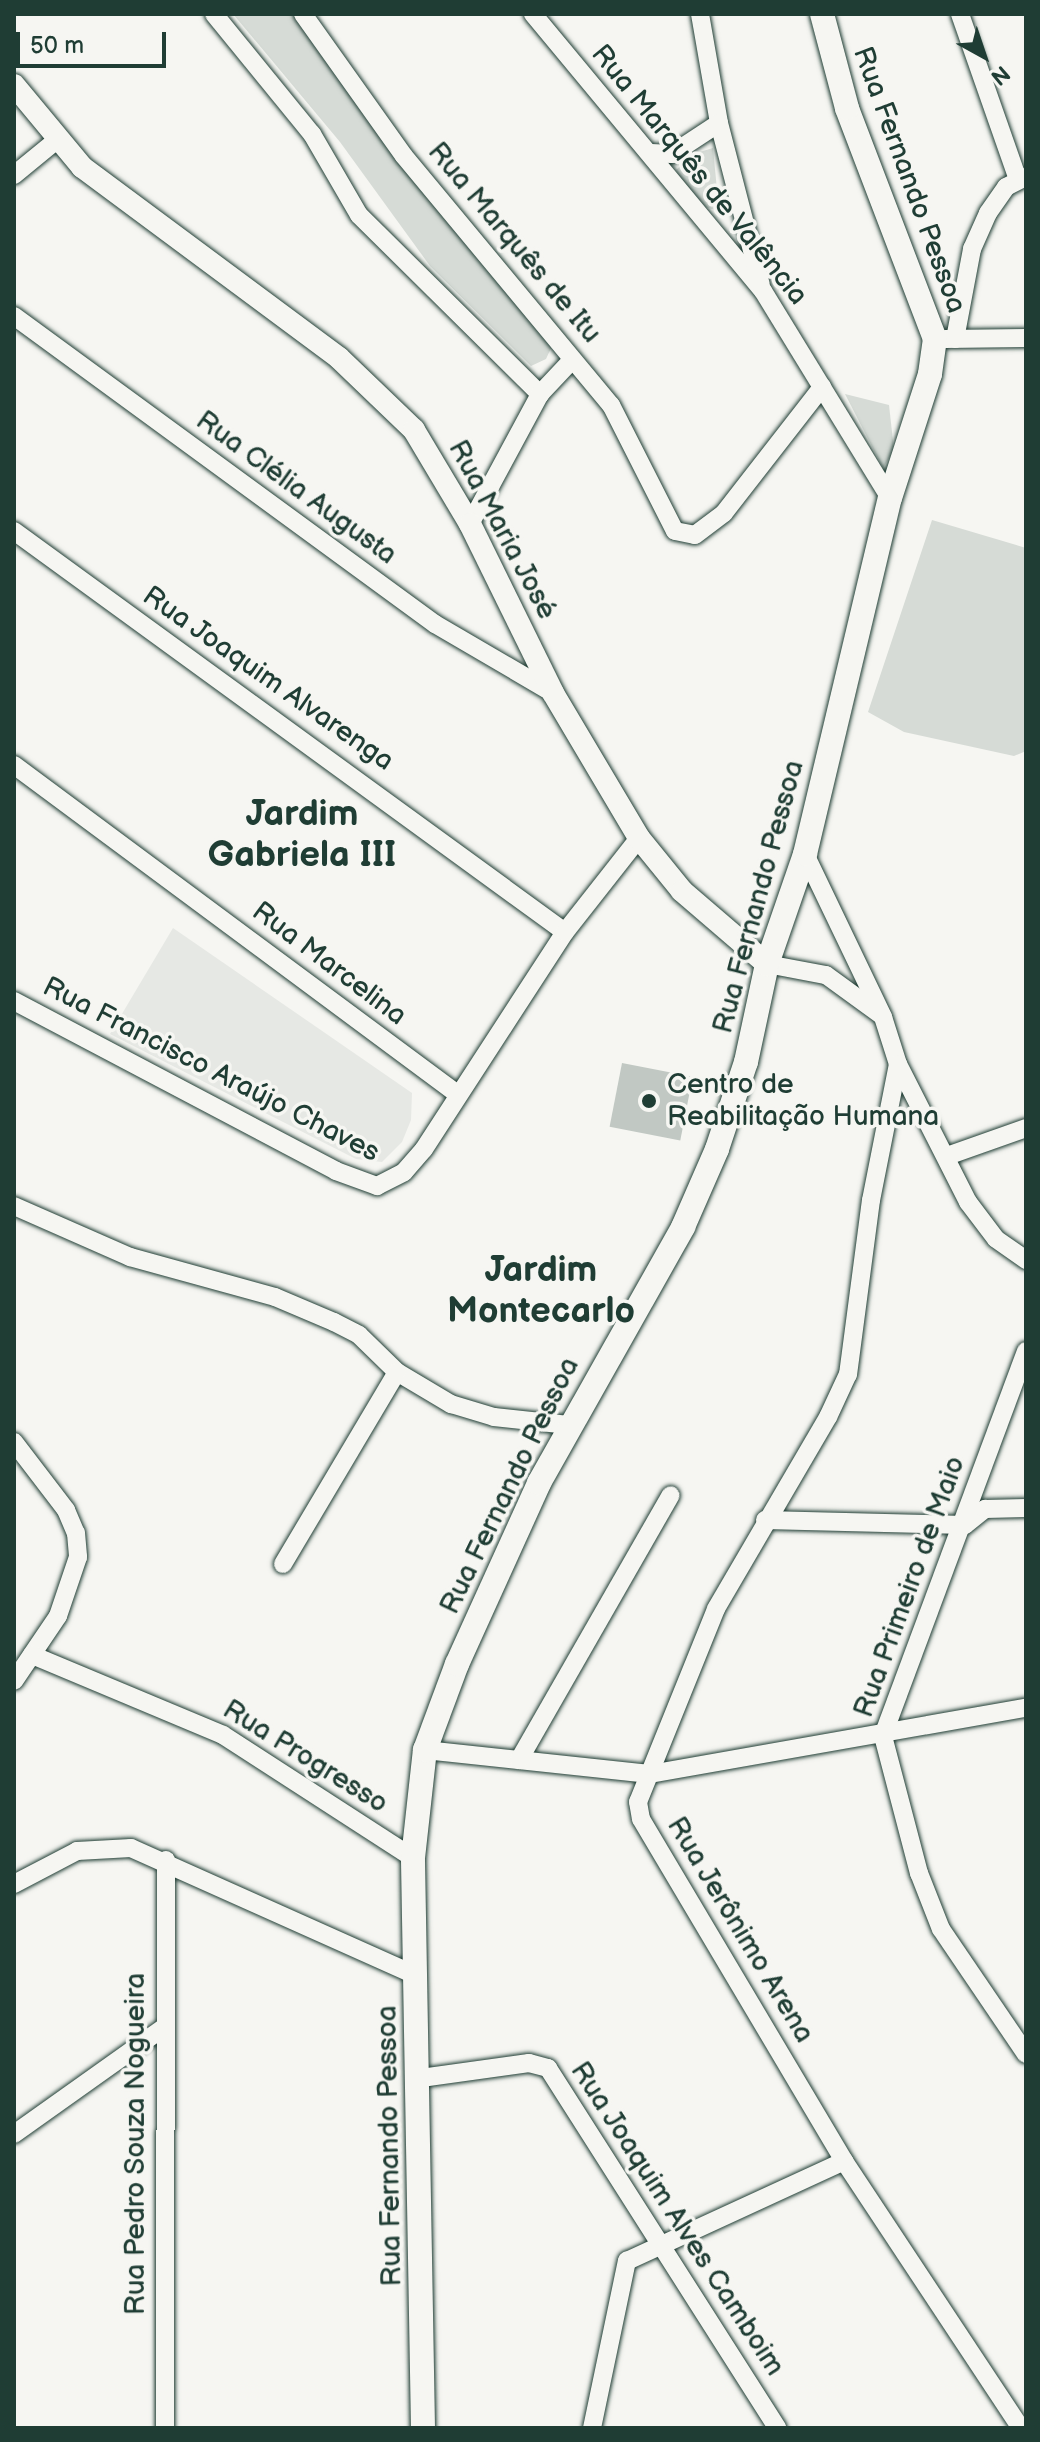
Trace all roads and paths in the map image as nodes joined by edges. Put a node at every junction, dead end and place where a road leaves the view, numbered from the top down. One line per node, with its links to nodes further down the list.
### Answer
1 (214, 14): 19 (street)
2 (303, 14): 17 (street, Rua Marquês de Itu)
3 (533, 14): 10 (street, Rua Marquês de Valência)
4 (700, 14): 8 (street)
5 (822, 14): 16 (main road, Rua Fernando Pessoa)
6 (960, 14): 12 (street)
7 (14, 85): 9 (street, Rua Maria José)
8 (719, 123): 10 (street); 13 (street)
9 (58, 139): 11 (street); 21 (street, Rua Maria José)
10 (651, 153): 13 (street, Rua Marquês de Valência)
11 (14, 175)
12 (1022, 177): 16 (street)
13 (763, 291): 18 (street, Rua Marquês de Valência)
14 (14, 316): 23 (street, Rua Clélia Augusta)
15 (1026, 338): 16 (street)
16 (945, 339): 20 (main road, Rua Fernando Pessoa)
17 (572, 360): 18 (street, Rua Marquês de Itu); 19 (street)
18 (822, 387): 20 (street, Rua Marquês de Valência)
19 (540, 394): 21 (street)
20 (890, 498): 26 (main road, Rua Fernando Pessoa)
21 (470, 524): 23 (street, Rua Maria José)
22 (14, 531): 27 (street, Rua Joaquim Alvarenga)
23 (553, 693): 25 (street, Rua Maria José)
24 (14, 765): 32 (street, Rua Marcelina)
25 (639, 838): 27 (street, Rua Francisco Araújo Chaves); 28 (street, Rua Maria José)
26 (805, 854): 28 (main road, Rua Fernando Pessoa); 30 (street)
27 (565, 932): 32 (street, Rua Francisco Araújo Chaves)
28 (767, 964): 30 (street); 39 (main road, Rua Fernando Pessoa)
29 (14, 1001): 32 (street, Rua Francisco Araújo Chaves)
30 (883, 1017): 31 (street)
31 (898, 1064): 34 (street); 43 (street, Rua Jerônimo Arena)
32 (456, 1093)
33 (1026, 1128): 34 (street)
34 (947, 1156): 36 (street)
35 (14, 1206): 38 (street)
36 (1026, 1260)
37 (1026, 1351): 44 (street, Rua Primeiro de Maio)
38 (397, 1372): 39 (street); 45 (street)
39 (569, 1425): 50 (main road, Rua Fernando Pessoa)
40 (14, 1442): 46 (street)
41 (671, 1495): 51 (street)
42 (1026, 1508): 44 (street)
43 (765, 1520): 44 (street); 52 (street, Rua Jerônimo Arena)
44 (965, 1525): 49 (street, Rua Primeiro de Maio)
45 (283, 1564)
46 (32, 1655): 47 (street); 53 (street, Rua Progresso)
47 (14, 1681)
48 (1026, 1708): 49 (street)
49 (883, 1736): 52 (street); 58 (street, Rua Primeiro de Maio)
50 (425, 1750): 51 (street); 53 (main road, Rua Fernando Pessoa)
51 (519, 1760): 52 (street)
52 (650, 1774): 61 (street, Rua Jerônimo Arena)
53 (413, 1858): 56 (main road, Rua Fernando Pessoa)
54 (166, 1860): 55 (street); 56 (street); 57 (street, Rua Pedro Souza Nogueira)
55 (14, 1884)
56 (417, 1976): 59 (main road, Rua Fernando Pessoa)
57 (163, 2028): 60 (street); 63 (street, Rua Pedro Souza Nogueira)
58 (1026, 2054)
59 (421, 2078): 62 (street, Rua Joaquim Alves Camboim); 64 (main road, Rua Fernando Pessoa)
60 (14, 2134)
61 (844, 2161): 62 (street); 67 (street, Rua Jerônimo Arena)
62 (658, 2248): 65 (street); 66 (street, Rua Joaquim Alves Camboim)
63 (165, 2428)
64 (423, 2428)
65 (592, 2428)
66 (777, 2428)
67 (1021, 2428)

